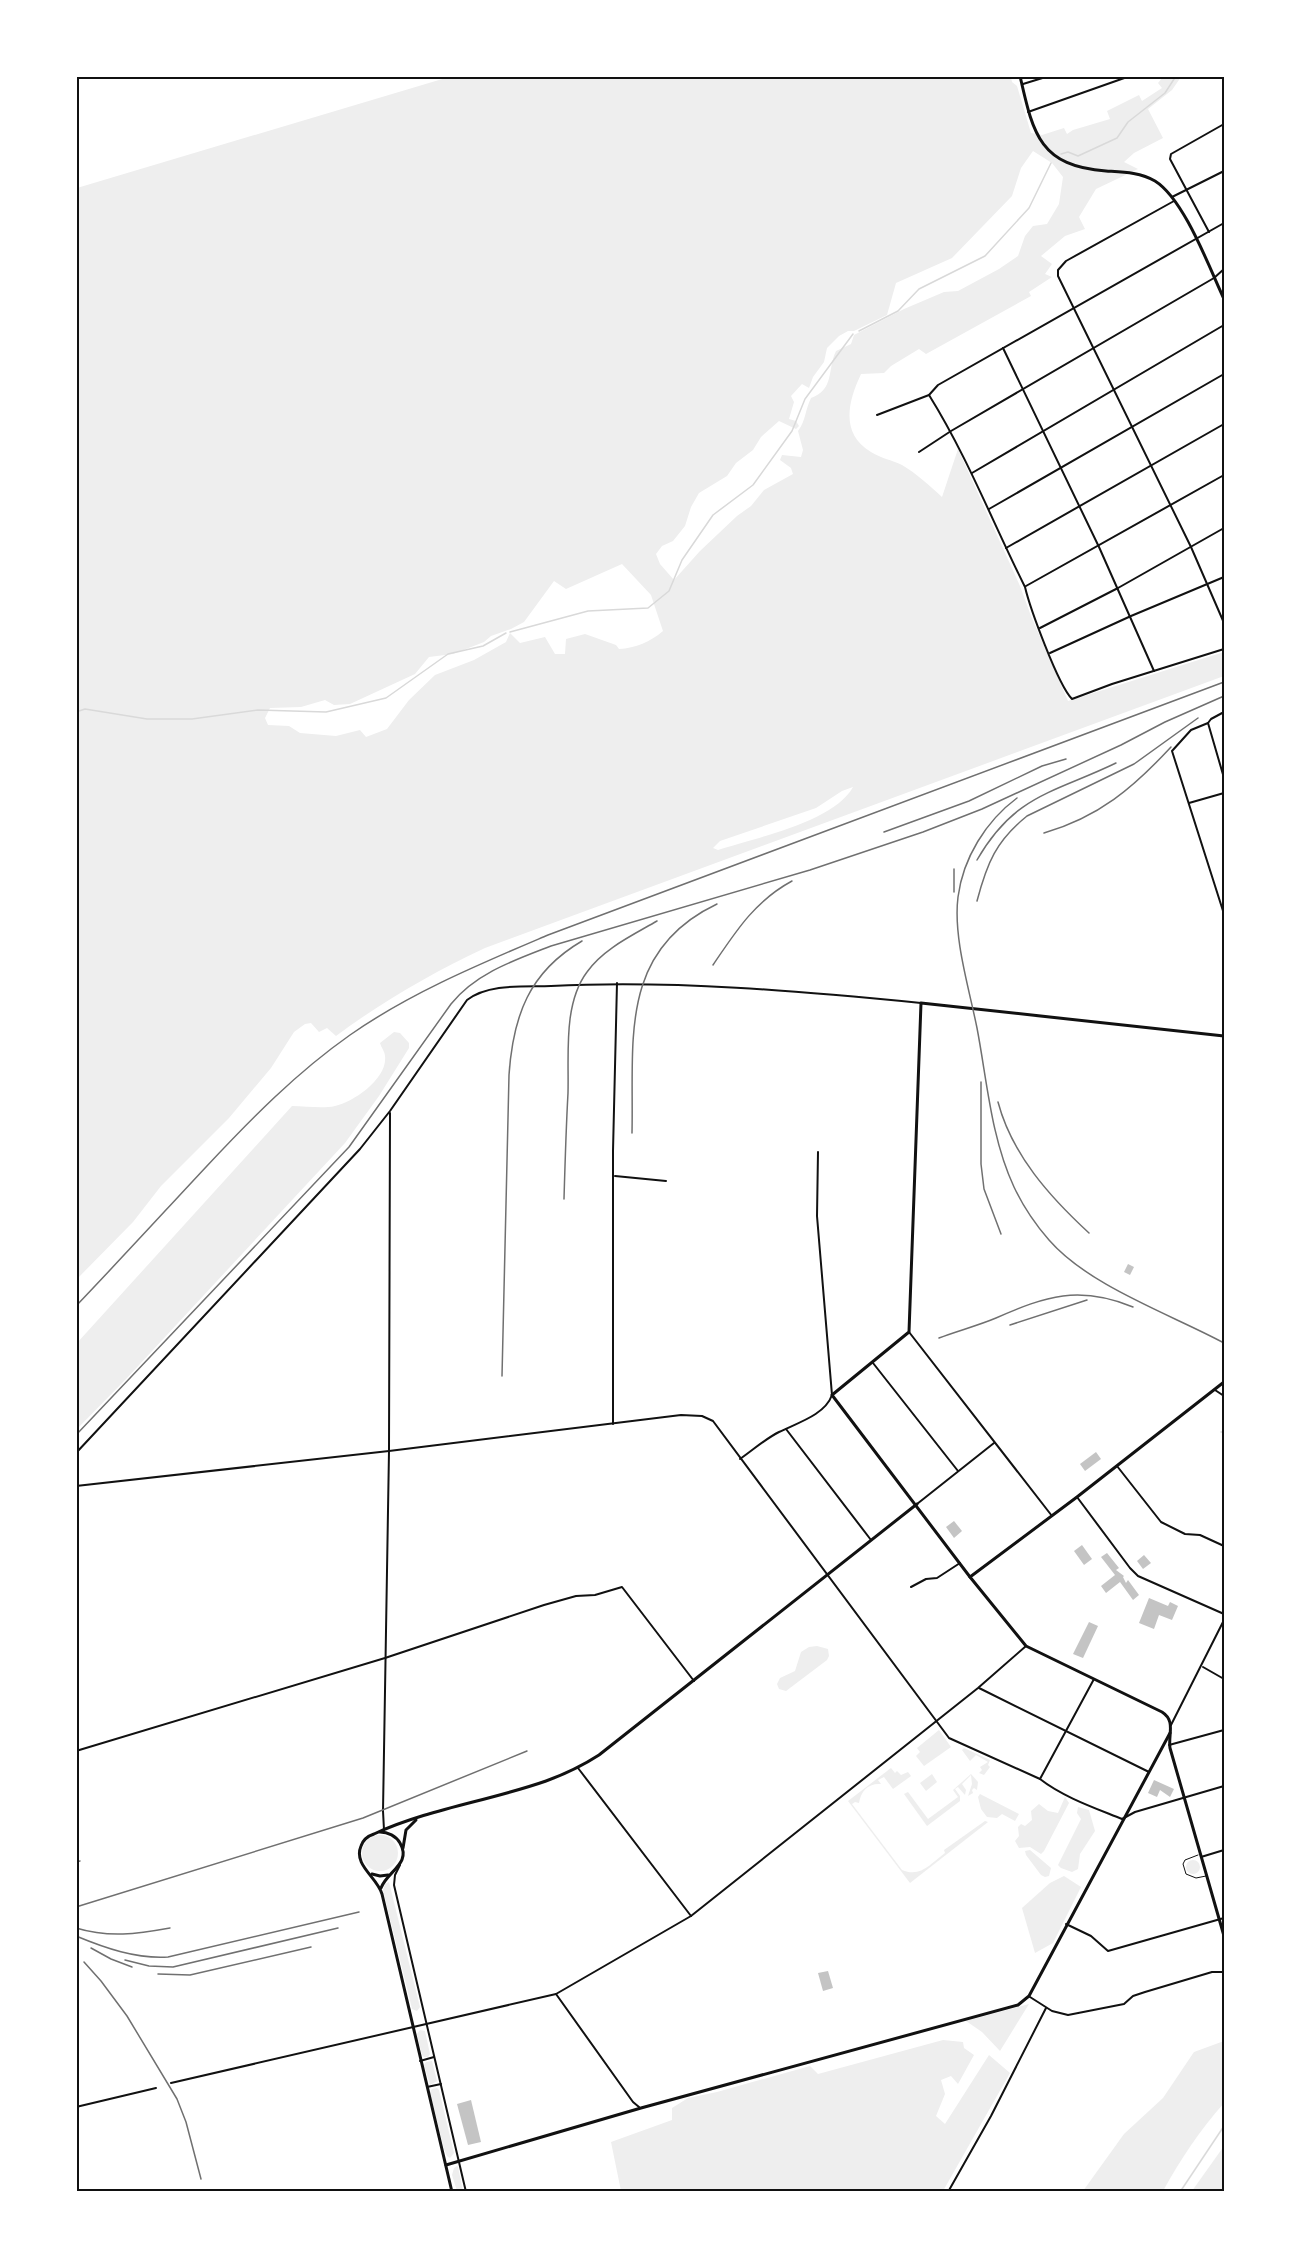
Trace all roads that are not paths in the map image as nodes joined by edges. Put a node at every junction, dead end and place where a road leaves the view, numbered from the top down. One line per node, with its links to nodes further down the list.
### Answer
1 (1020, 76): 4 (street)
2 (1049, 76): 4 (street)
3 (1130, 76): 5 (street)
4 (1022, 85): 5 (street)
5 (1028, 112): 9 (street)
6 (1224, 124): 8 (street)
7 (1224, 171): 8 (street)
8 (1187, 191): 9 (street); 11 (street)
9 (1173, 199): 12 (street); 16 (street)
10 (1224, 224): 11 (street)
11 (1209, 232): 12 (street)
12 (1195, 239): 14 (street); 16 (street)
13 (1224, 269): 14 (street)
14 (1214, 278): 15 (street); 19 (street)
15 (1224, 299)
16 (1074, 307): 18 (street); 19 (street)
17 (1224, 325): 21 (street)
18 (1003, 348): 22 (street); 23 (street)
19 (1095, 348): 21 (street); 22 (street)
20 (1224, 374): 26 (street)
21 (1115, 390): 26 (street); 28 (street)
22 (1023, 391): 27 (street); 28 (street)
23 (929, 395): 24 (street); 27 (street)
24 (877, 415)
25 (1224, 424): 30 (street)
26 (1133, 427): 30 (street); 31 (street)
27 (951, 431): 29 (street); 32 (street)
28 (1042, 431): 31 (street); 32 (street)
29 (919, 452)
30 (1151, 467): 34 (street); 35 (street)
31 (1061, 470): 34 (street); 36 (street)
32 (972, 473): 36 (street)
33 (1224, 475): 35 (street)
34 (1079, 506): 38 (street); 40 (street)
35 (1170, 506): 38 (street); 39 (street)
36 (989, 510): 40 (street)
37 (1224, 528): 39 (street)
38 (1099, 547): 43 (street); 44 (street)
39 (1191, 547): 42 (street); 44 (street)
40 (1006, 548): 43 (street)
41 (1224, 578): 42 (street)
42 (1207, 584): 45 (street); 46 (street)
43 (1025, 587): 47 (street)
44 (1118, 588): 45 (street); 47 (street)
45 (1131, 616): 49 (street); 50 (street)
46 (1224, 623)
47 (1040, 628): 49 (street)
48 (1224, 649): 50 (street)
49 (1050, 653): 50 (street)
50 (1154, 671)
51 (1224, 712): 52 (street)
52 (1208, 723): 53 (street); 55 (street)
53 (1224, 778)
54 (1224, 793): 55 (street)
55 (1189, 803): 57 (street)
56 (1224, 896): 57 (street)
57 (1220, 897): 58 (street)
58 (1224, 914)
59 (617, 983): 60 (street); 62 (street); 64 (street)
60 (921, 1003): 61 (street); 66 (street)
61 (1224, 1036)
62 (390, 1112): 75 (street); 76 (street)
63 (818, 1152): 70 (street)
64 (615, 1176): 65 (street); 72 (street)
65 (666, 1181)
66 (909, 1332): 67 (street); 74 (street)
67 (873, 1363): 70 (street); 79 (street)
68 (1224, 1382): 69 (street)
69 (1215, 1390): 71 (street); 78 (street)
70 (832, 1395): 73 (street); 82 (street)
71 (1224, 1396)
72 (613, 1424): 75 (street); 77 (street)
73 (786, 1429): 77 (street); 84 (street)
74 (994, 1443): 79 (street); 83 (street)
75 (389, 1451): 80 (street); 93 (street)
76 (76, 1453)
77 (740, 1459): 87 (street)
78 (1117, 1466): 81 (street); 85 (street)
79 (958, 1471): 82 (street)
80 (76, 1486)
81 (1077, 1497): 83 (street); 90 (street)
82 (917, 1504): 84 (street); 86 (street)
83 (1052, 1516): 88 (street)
84 (871, 1539): 87 (street)
85 (1224, 1545)
86 (960, 1563): 88 (street); 89 (street)
87 (828, 1574): 97 (street); 99 (street)
88 (970, 1577): 92 (street)
89 (911, 1587)
90 (1224, 1614)
91 (1224, 1620): 94 (street)
92 (1026, 1646): 95 (street); 98 (street)
93 (385, 1658): 97 (street); 105 (street); 113 (street)
94 (1202, 1667): 96 (street); 100 (street)
95 (1094, 1679): 100 (street); 101 (street)
96 (1224, 1679)
97 (693, 1680): 106 (street)
98 (978, 1688): 99 (street); 101 (street)
99 (937, 1721): 108 (street); 122 (street)
100 (1171, 1725): 103 (street)
101 (1066, 1730): 107 (street); 108 (street)
102 (1224, 1730): 104 (street)
103 (1170, 1732): 104 (street); 107 (street)
104 (1169, 1745): 110 (street)
105 (76, 1751)
106 (578, 1768): 111 (street); 122 (street)
107 (1149, 1772): 112 (street)
108 (1040, 1779): 112 (street)
109 (1224, 1786): 110 (street)
110 (1184, 1798): 112 (street); 116 (street)
111 (420, 1818): 113 (street); 115 (street)
112 (1122, 1819): 125 (street)
113 (385, 1831): 115 (street); 118 (street)
114 (1224, 1851): 116 (street)
115 (403, 1852): 117 (street)
116 (1201, 1856): 120 (street); 120 (lane)
117 (401, 1864): 119 (street); 131 (street)
118 (368, 1872): 119 (street); 121 (street)
119 (393, 1873): 121 (street)
120 (1207, 1875): 124 (street)
121 (381, 1889): 132 (street)
122 (691, 1916): 128 (street)
123 (1224, 1918): 124 (street)
124 (1219, 1919): 125 (street); 126 (street)
125 (1066, 1924): 129 (street)
126 (1224, 1936)
127 (1224, 1972): 130 (street)
128 (556, 1994): 131 (street); 140 (street)
129 (1029, 1996): 130 (street); 140 (street)
130 (1046, 2008): 145 (street)
131 (426, 2024): 132 (street); 133 (street)
132 (412, 2028): 134 (street); 135 (street)
133 (434, 2058): 134 (street); 136 (street)
134 (420, 2061): 137 (street)
135 (171, 2083)
136 (441, 2084): 137 (street); 141 (street)
137 (427, 2087): 142 (street)
138 (156, 2088): 139 (street)
139 (76, 2107)
140 (640, 2108): 141 (street)
141 (459, 2162): 142 (street); 144 (street)
142 (446, 2165): 143 (street)
143 (452, 2192)
144 (466, 2192)
145 (948, 2192)

